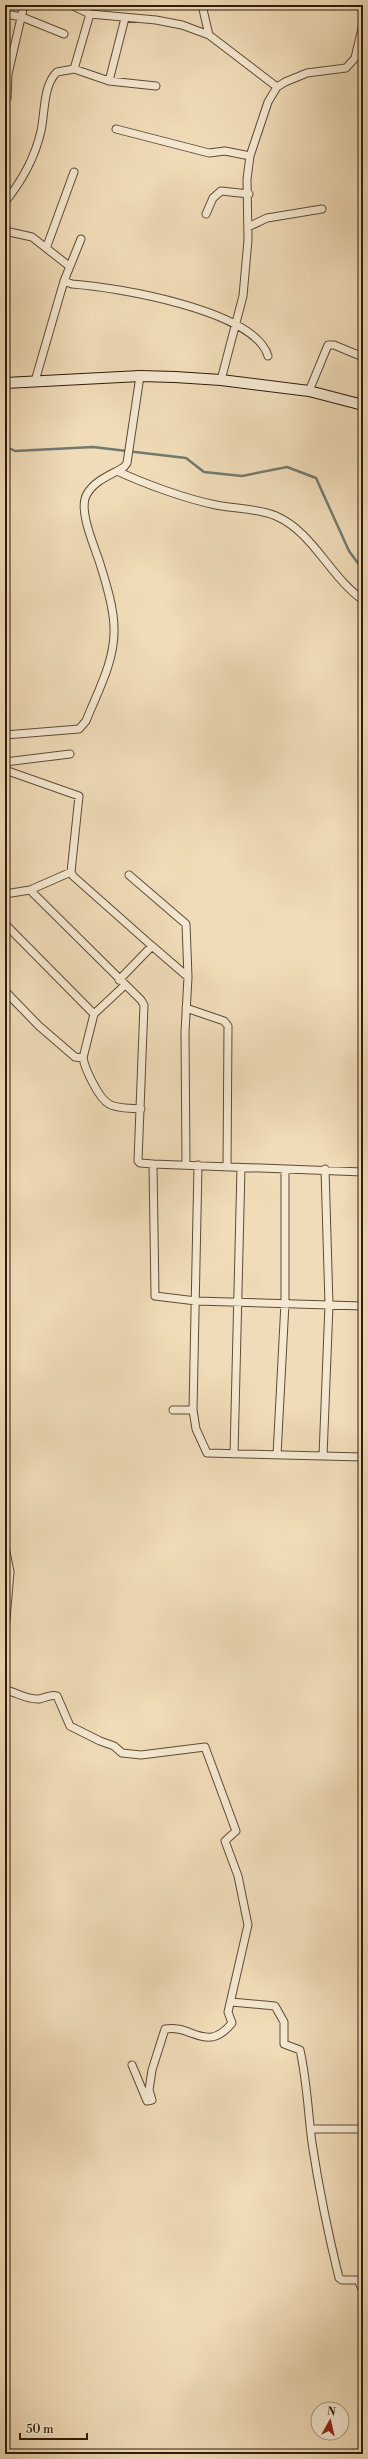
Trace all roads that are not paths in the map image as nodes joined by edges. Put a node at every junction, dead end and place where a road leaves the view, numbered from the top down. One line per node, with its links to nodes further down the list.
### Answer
1 (24, 5): 6 (street)
2 (71, 5): 5 (street)
3 (202, 5): 10 (street)
4 (5, 14): 6 (street)
5 (90, 14): 7 (street); 11 (street)
6 (22, 17): 9 (street); 12 (street)
7 (125, 18): 10 (street); 13 (street)
8 (363, 24): 15 (street)
9 (64, 34)
10 (209, 35): 15 (street)
11 (74, 69): 13 (street); 21 (street)
12 (7, 74): 16 (street)
13 (109, 81): 14 (street)
14 (156, 86)
15 (277, 87): 18 (street)
16 (6, 98)
17 (116, 129): 18 (street)
18 (250, 156): 20 (street)
19 (74, 172): 27 (street)
20 (249, 194): 23 (street); 24 (street)
21 (5, 202)
22 (322, 209): 24 (street)
23 (206, 214)
24 (248, 227): 30 (street)
25 (5, 231): 27 (street)
26 (81, 239): 28 (street)
27 (47, 246): 28 (street)
28 (69, 266): 29 (street)
29 (64, 281): 30 (street); 35 (street)
30 (235, 322): 31 (street); 34 (street)
31 (268, 356)
32 (363, 357): 37 (street)
33 (140, 376): 34 (street); 35 (street); 39 (street)
34 (221, 380): 37 (street)
35 (35, 381): 36 (street)
36 (5, 383)
37 (309, 391): 38 (street)
38 (363, 405)
39 (118, 471): 42 (street); 43 (street)
40 (363, 476): 41 (street)
41 (363, 484)
42 (363, 600)
43 (5, 735)
44 (70, 754): 45 (street)
45 (5, 762)
46 (5, 770): 47 (street)
47 (71, 872): 49 (street); 52 (street)
48 (129, 875): 53 (street)
49 (30, 890): 50 (street); 54 (street)
50 (5, 894)
51 (5, 924): 58 (street)
52 (152, 946): 53 (street); 54 (street)
53 (188, 978): 57 (street)
54 (119, 980): 55 (street)
55 (125, 985): 58 (street); 60 (street)
56 (5, 991): 59 (street)
57 (186, 1008): 62 (street); 64 (street)
58 (94, 1014): 59 (street)
59 (83, 1058): 60 (street)
60 (141, 1109): 61 (street)
61 (153, 1164): 62 (street); 69 (street)
62 (186, 1165): 63 (street)
63 (198, 1165): 64 (street); 69 (street)
64 (227, 1167): 65 (street)
65 (242, 1168): 66 (street); 70 (street)
66 (285, 1169): 67 (street); 71 (street)
67 (325, 1169): 68 (street); 72 (street)
68 (363, 1172)
69 (196, 1300): 70 (street); 75 (street)
70 (236, 1301): 71 (street); 76 (street)
71 (285, 1303): 72 (street); 77 (street)
72 (329, 1305): 73 (street); 78 (street)
73 (363, 1306)
74 (173, 1410): 75 (street)
75 (192, 1410): 76 (street)
76 (234, 1454): 77 (street)
77 (277, 1455): 78 (street)
78 (323, 1456): 79 (street)
79 (363, 1457)
80 (5, 1547): 81 (street)
81 (5, 1631)
82 (5, 1690): 83 (street)
83 (231, 2002): 84 (street); 85 (street)
84 (132, 2064)
85 (311, 2129): 86 (street); 87 (street)
86 (363, 2129)
87 (363, 2291)

